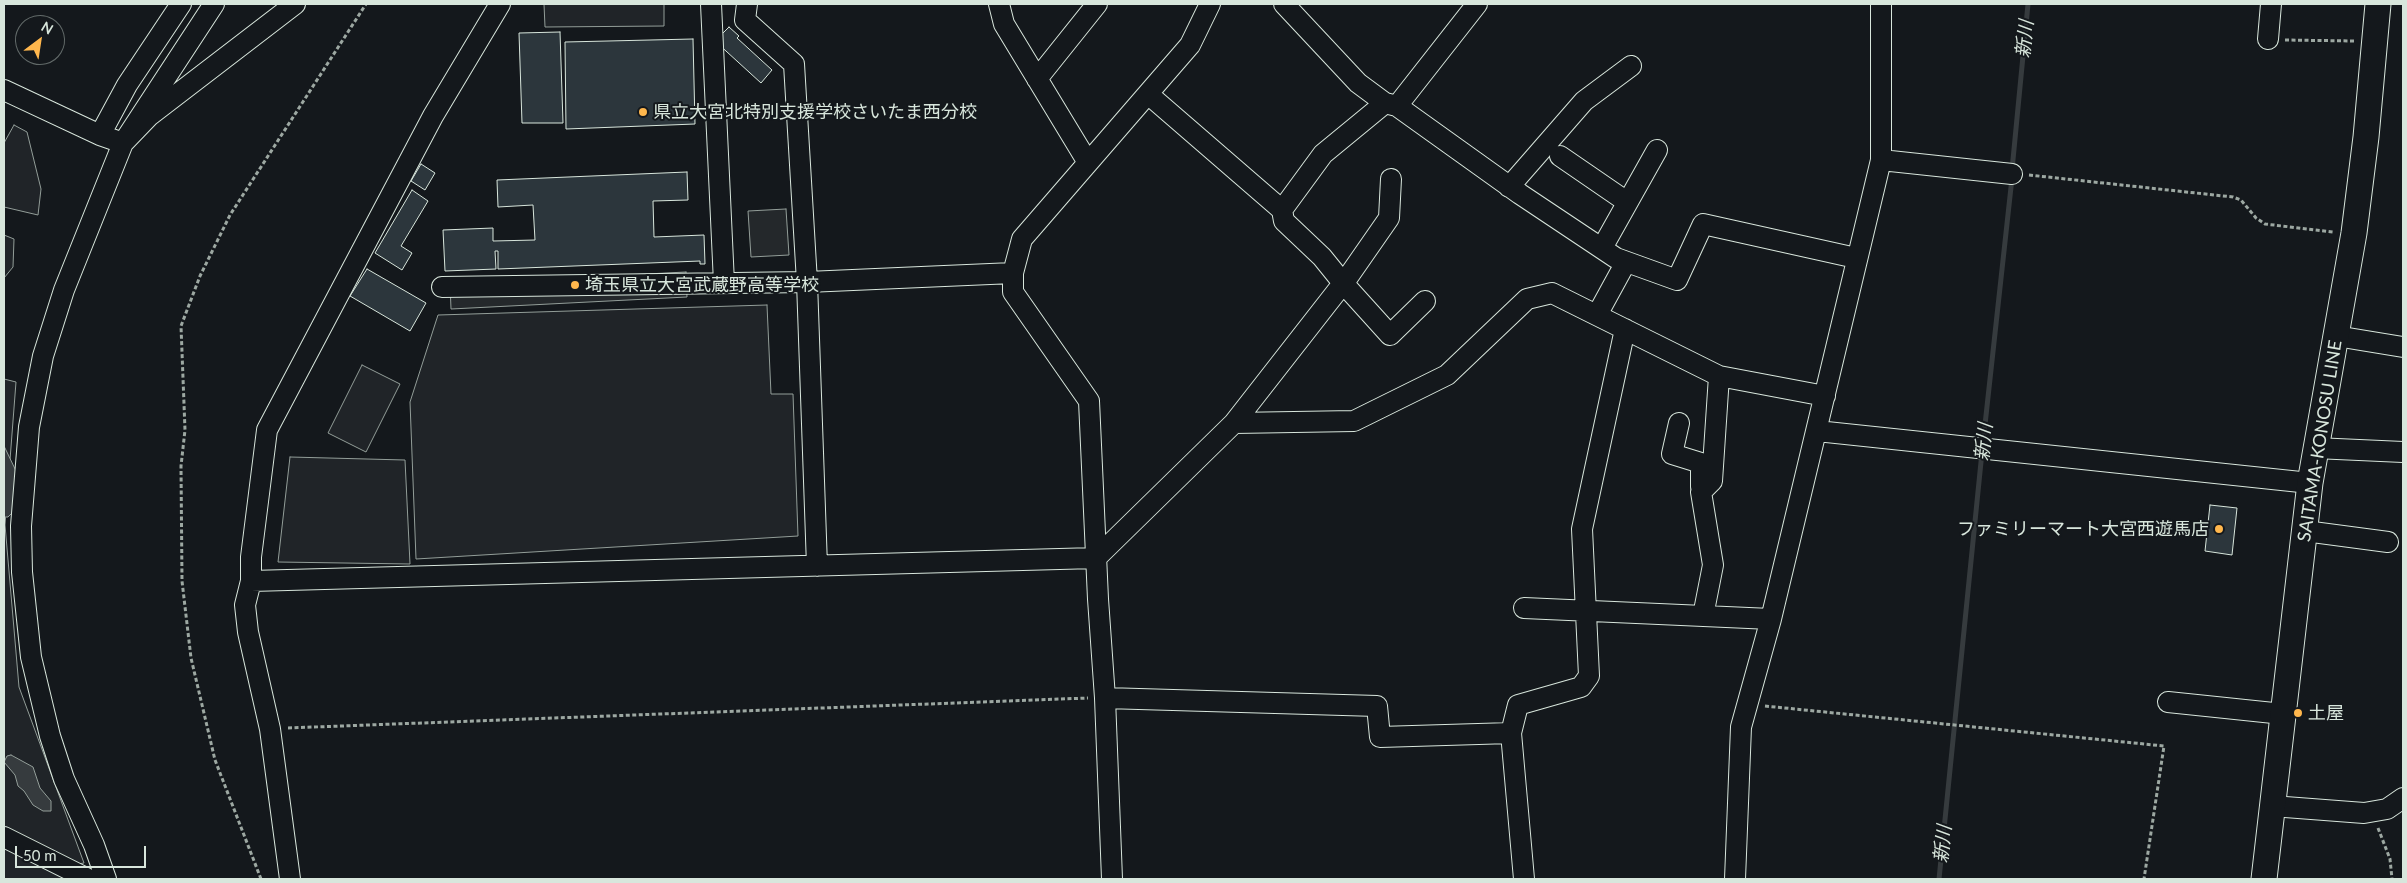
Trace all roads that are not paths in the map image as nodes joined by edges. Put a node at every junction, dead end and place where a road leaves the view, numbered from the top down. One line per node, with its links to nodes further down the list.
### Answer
1 (181, 4): 21 (street)
2 (214, 4): 22 (street)
3 (295, 4): 22 (street)
4 (500, 4): 58 (street)
5 (711, 4): 37 (street)
6 (747, 4): 36 (street)
7 (999, 4): 17 (street)
8 (1097, 4): 17 (street)
9 (1210, 4): 18 (street)
10 (1284, 4): 20 (street)
11 (1477, 4): 20 (street)
12 (1881, 4): 25 (street)
13 (2271, 4): 15 (street)
14 (2378, 4): 43 (main road, SAITAMA-KONOSU LINE)
15 (2268, 39)
16 (1631, 66): 29 (street)
17 (1037, 79): 26 (street)
18 (1148, 94): 26 (street); 31 (street)
19 (6, 95): 21 (street)
20 (1391, 105): 29 (street); 31 (street)
21 (100, 135): 22 (street)
22 (124, 142): 71 (street)
23 (1657, 150): 30 (street)
24 (1560, 156): 30 (street)
25 (1881, 160): 27 (street); 33 (street)
26 (1087, 161): 35 (street)
27 (2012, 174)
28 (1391, 179): 38 (street)
29 (1509, 186): 32 (street)
30 (1628, 202): 32 (street)
31 (1282, 210): 38 (street)
32 (1602, 248): 34 (street)
33 (1856, 258): 34 (street); 46 (street)
34 (1626, 262): 41 (street)
35 (1013, 273): 36 (street); 56 (street)
36 (808, 282): 37 (street); 57 (street)
37 (724, 283): 39 (street)
38 (1343, 283): 40 (street); 47 (street)
39 (442, 287)
40 (1425, 301)
41 (1598, 316): 42 (street); 47 (street)
42 (1624, 329): 45 (street); 60 (street)
43 (2336, 336): 44 (street); 50 (main road, SAITAMA-KONOSU LINE)
44 (2403, 347)
45 (1719, 376): 46 (street); 53 (street)
46 (1825, 396): 49 (street)
47 (1234, 423): 56 (street)
48 (1679, 423): 53 (street)
49 (1817, 431): 52 (street); 62 (street)
50 (2315, 448): 51 (street); 52 (main road, SAITAMA-KONOSU LINE)
51 (2403, 452)
52 (2310, 483): 54 (main road, SAITAMA-KONOSU LINE)
53 (1701, 492): 61 (street)
54 (2305, 531): 55 (street); 65 (main road, SAITAMA-KONOSU LINE)
55 (2388, 542)
56 (1096, 558): 57 (street); 63 (street)
57 (817, 566): 58 (street)
58 (252, 581): 72 (street)
59 (1524, 608): 60 (street)
60 (1586, 611): 61 (street); 66 (street)
61 (1703, 616): 62 (street)
62 (1771, 619): 75 (street)
63 (1105, 698): 66 (street); 73 (street)
64 (2168, 702): 65 (street)
65 (2283, 714): 68 (main road, SAITAMA-KONOSU LINE)
66 (1511, 733): 74 (street)
67 (2403, 798): 68 (street)
68 (2272, 806): 76 (main road, SAITAMA-KONOSU LINE)
69 (4, 836): 70 (street)
70 (88, 879)
71 (106, 879)
72 (290, 879)
73 (1112, 879)
74 (1524, 879)
75 (1735, 879)
76 (2264, 879)

